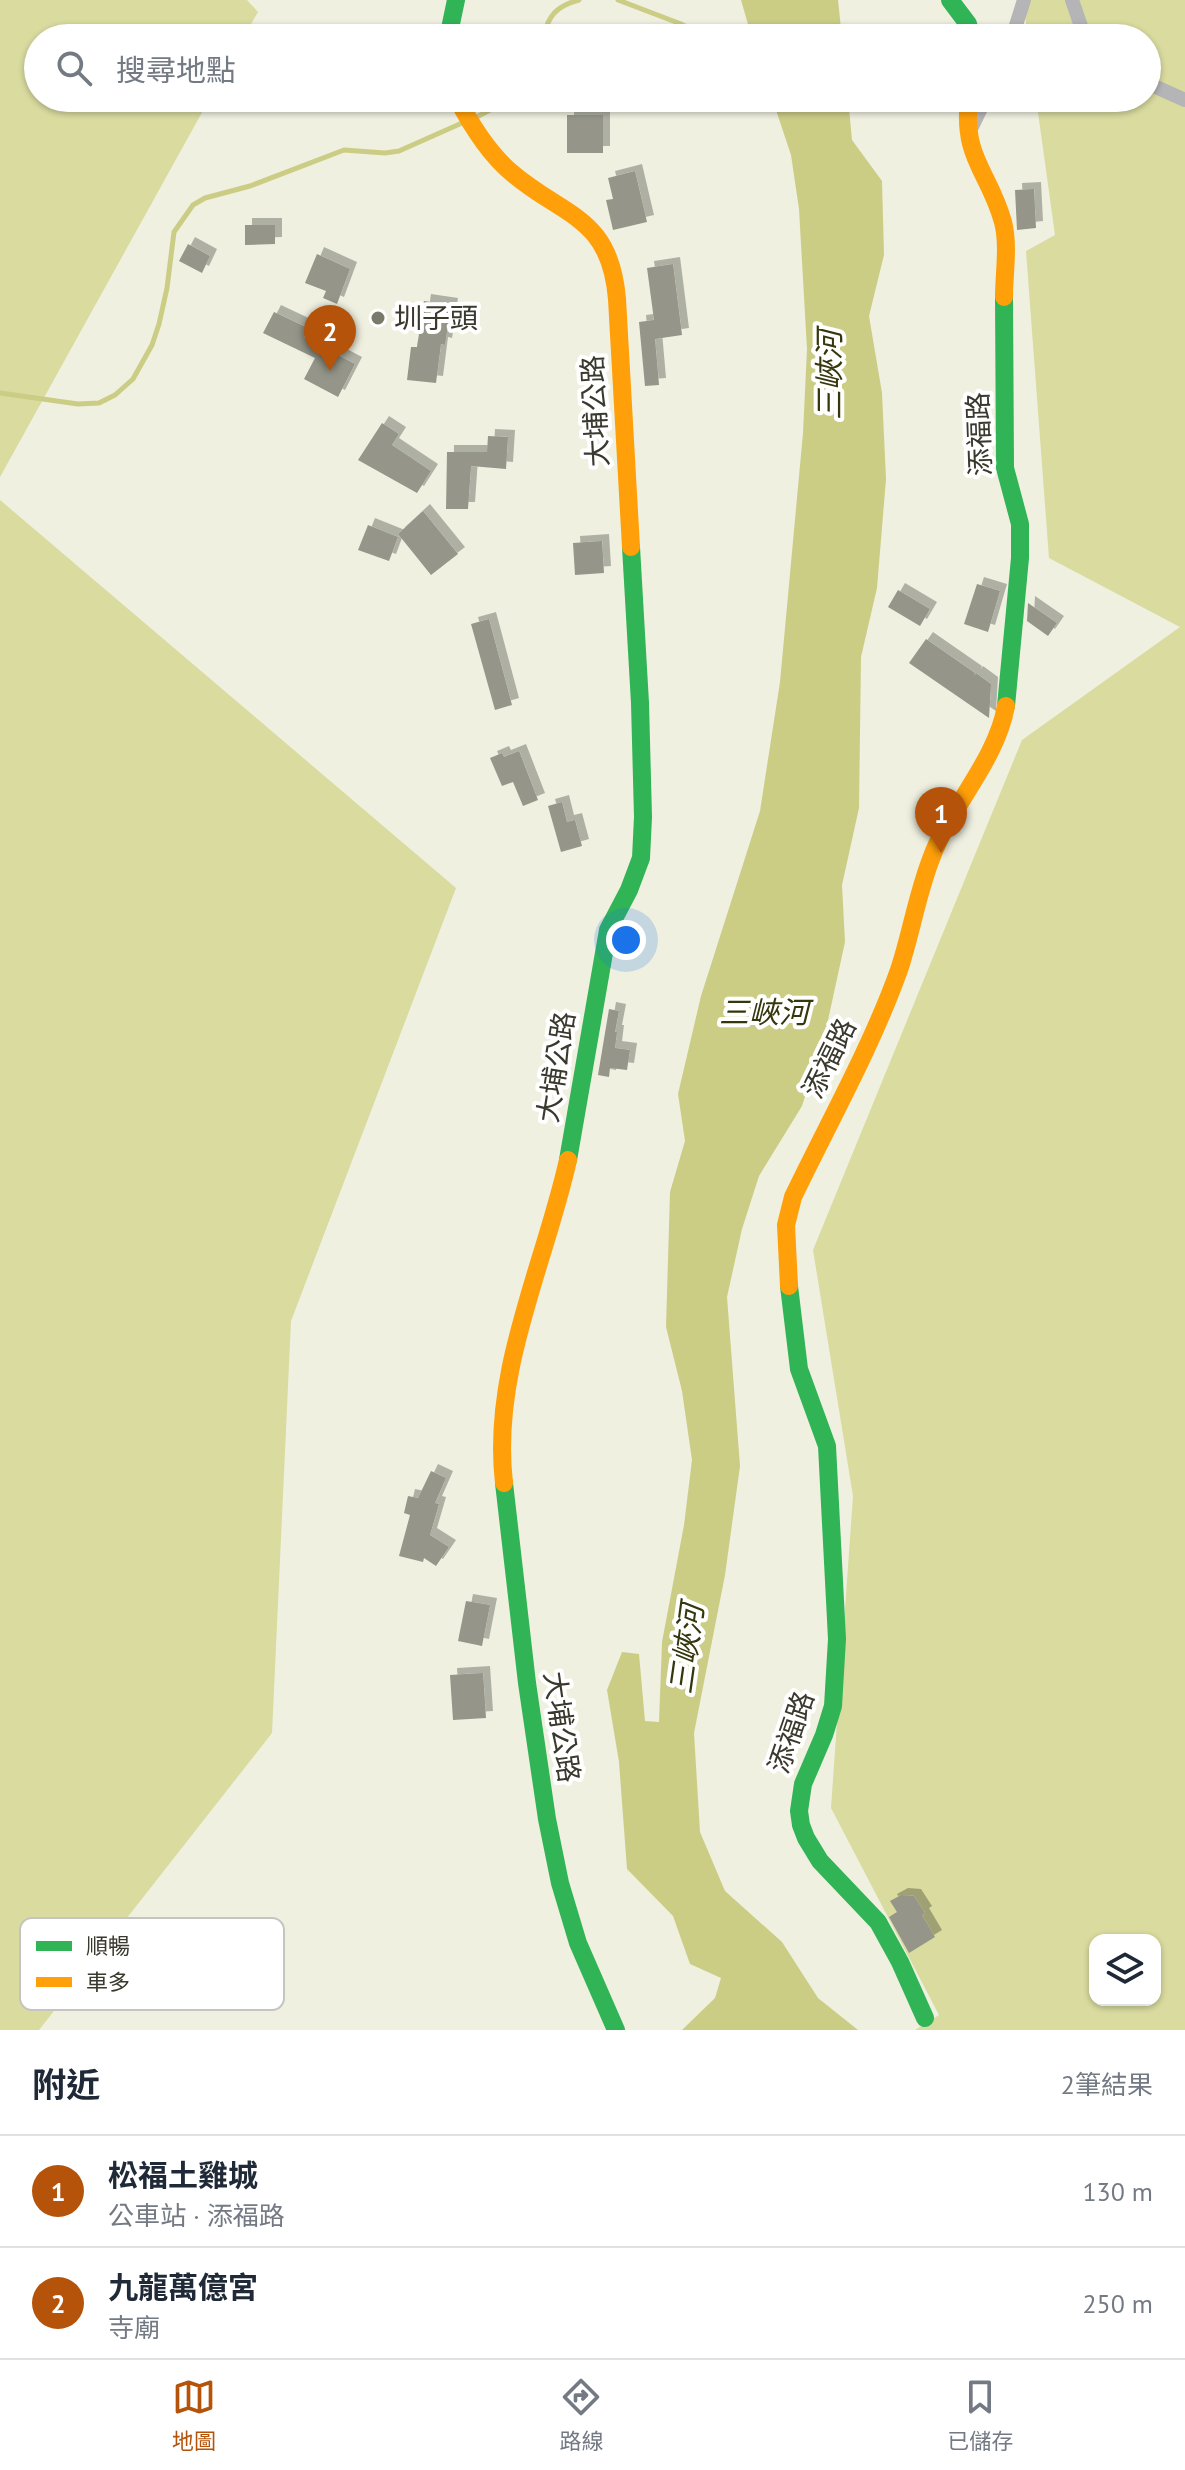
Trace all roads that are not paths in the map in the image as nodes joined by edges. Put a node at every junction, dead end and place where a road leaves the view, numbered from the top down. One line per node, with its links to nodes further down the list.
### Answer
1 (456, 0): 5 (street)
2 (950, 0): 6 (street)
3 (1024, 0): 7 (street)
4 (1072, 0): 8 (street)
5 (451, 24)
6 (968, 24)
7 (1016, 24)
8 (1080, 24)
9 (1161, 89): 10 (street)
10 (1185, 100)
11 (466, 112): 16 (street, 大埔公路)
12 (967, 112): 14 (street, 添福路)
13 (979, 112): 14 (street)
14 (968, 135): 15 (street, 添福路)
15 (925, 2018)
16 (616, 2030)

